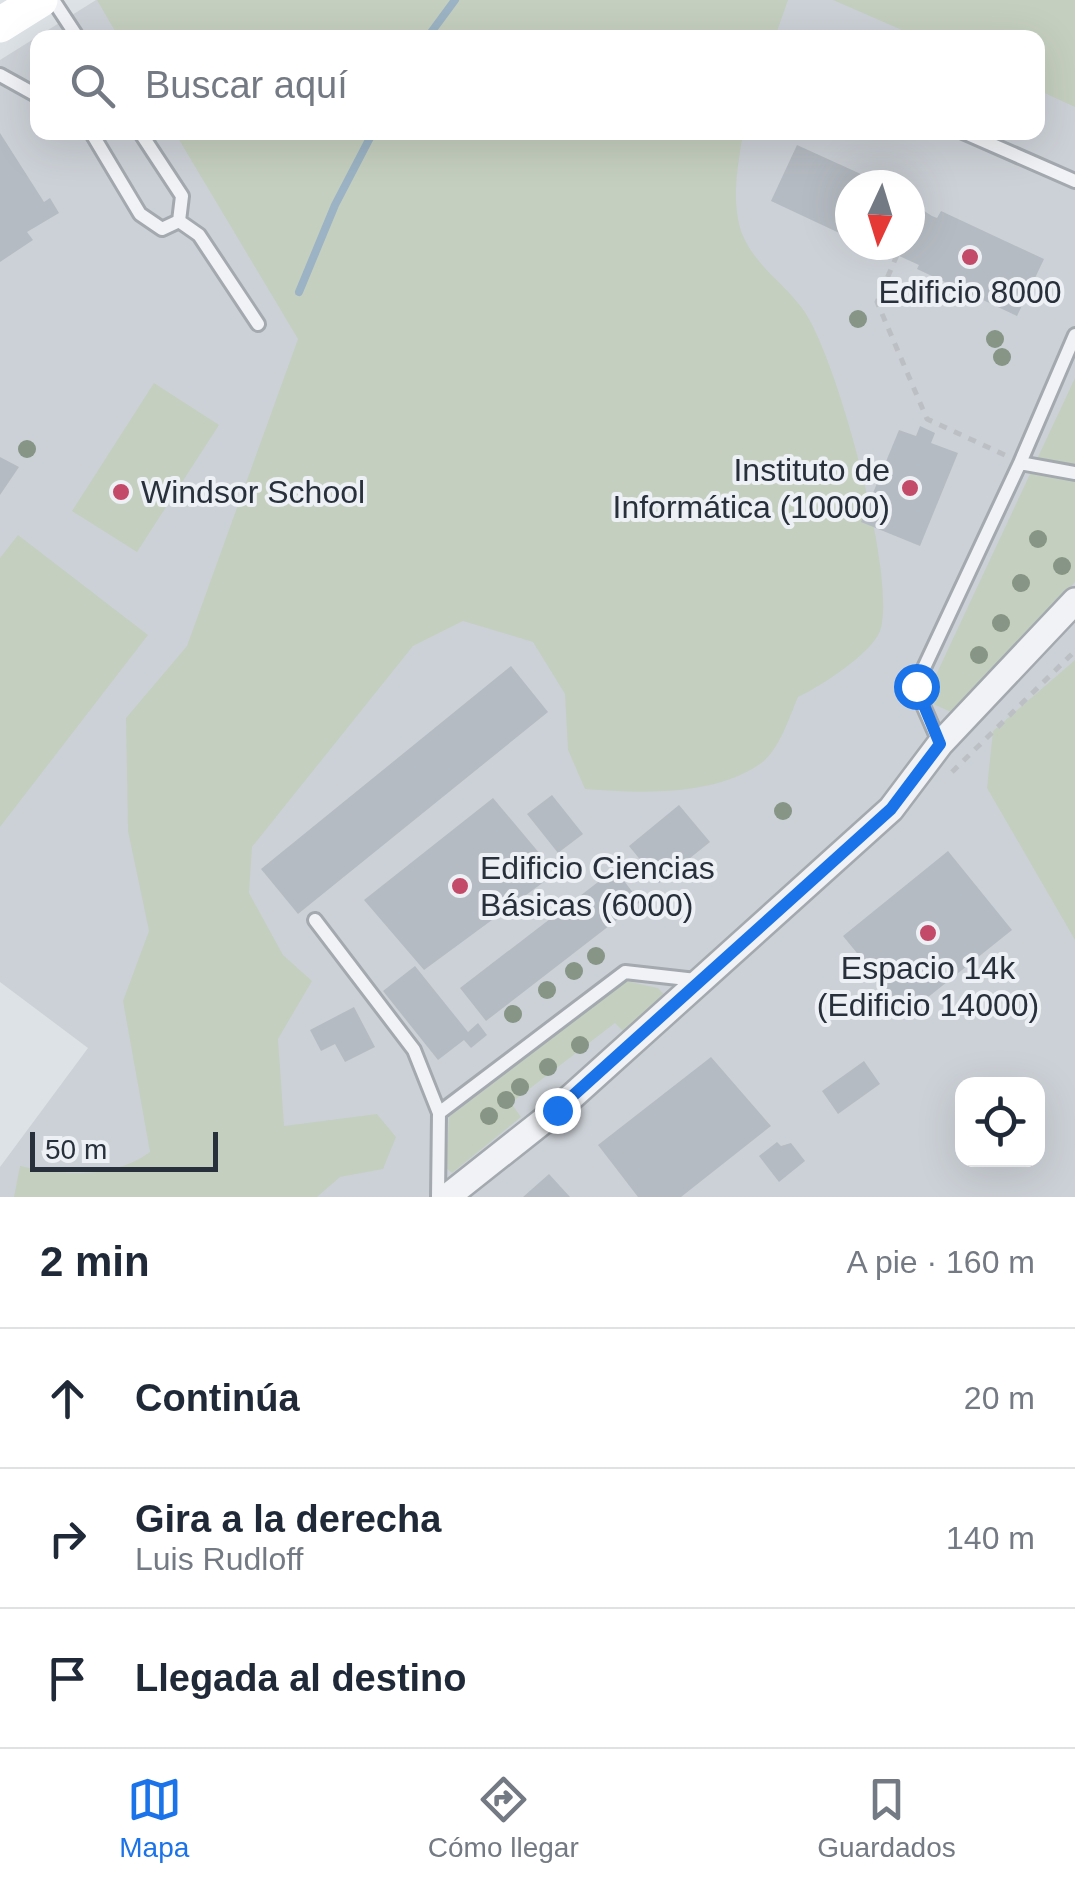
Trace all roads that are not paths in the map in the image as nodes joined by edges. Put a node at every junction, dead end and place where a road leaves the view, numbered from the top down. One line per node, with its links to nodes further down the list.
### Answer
1 (40, 0): 3 (main road)
2 (53, 0): 4 (lane)
3 (0, 26)
4 (73, 30)
5 (0, 75): 6 (lane)
6 (30, 92)
7 (96, 140): 11 (lane)
8 (145, 140): 11 (lane)
9 (981, 140): 10 (lane)
10 (1075, 181)
11 (179, 221): 12 (lane)
12 (258, 324)
13 (1075, 335): 14 (lane)
14 (1020, 462): 15 (lane); 17 (lane)
15 (1075, 473)
16 (1075, 601): 17 (street)
17 (940, 744): 19 (street)
18 (315, 920): 20 (lane)
19 (696, 980): 20 (lane); 22 (street)
20 (439, 1114): 21 (lane)
21 (438, 1197)
22 (447, 1197)

